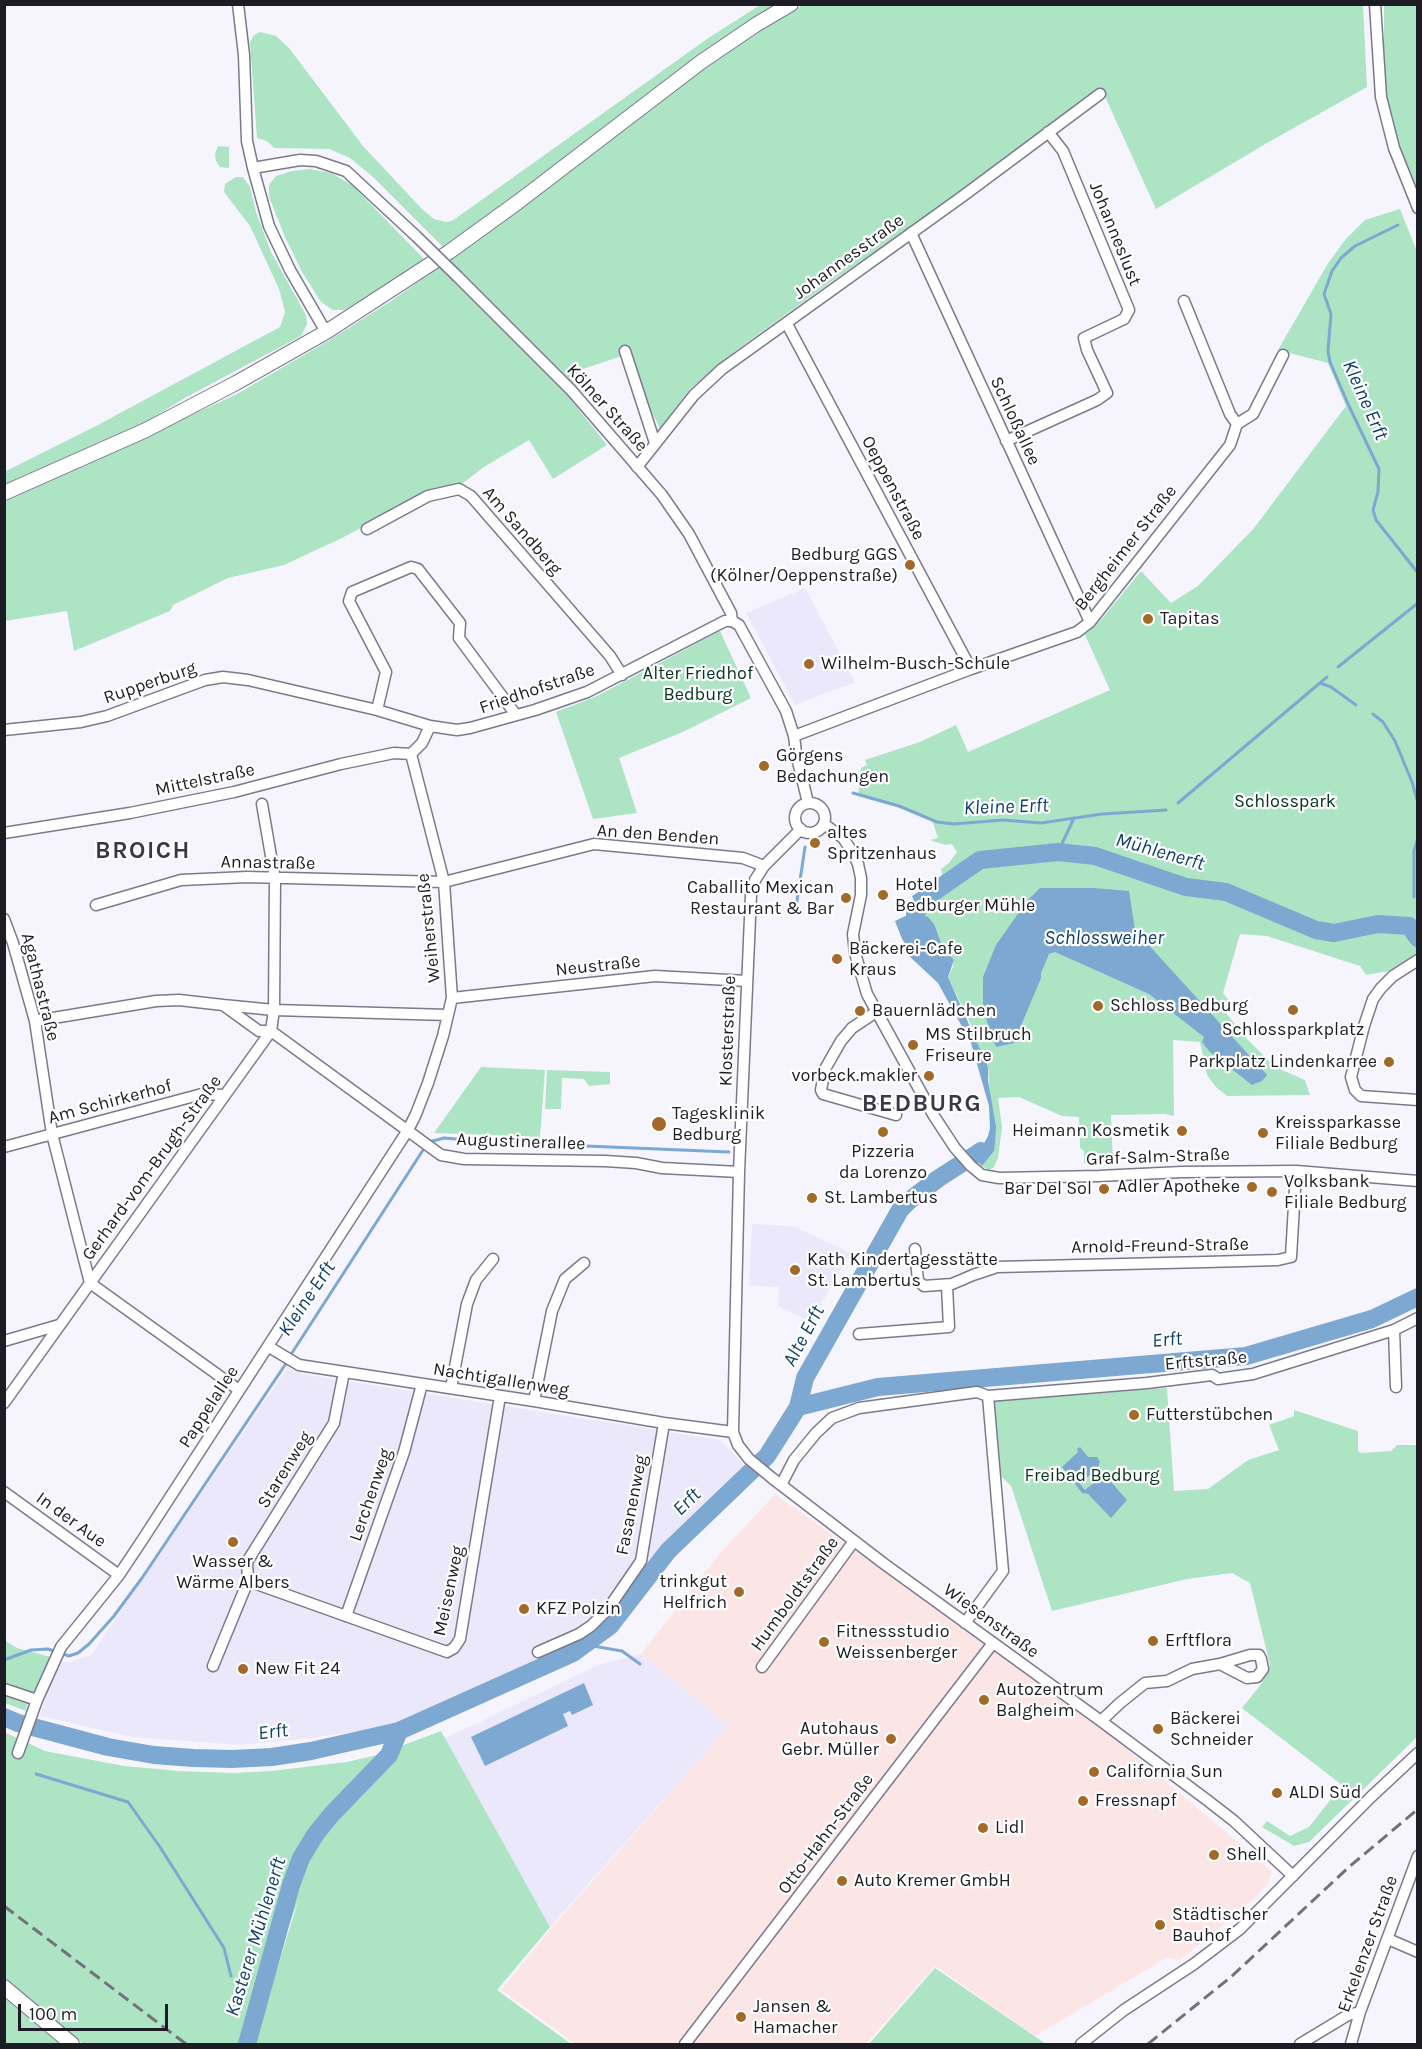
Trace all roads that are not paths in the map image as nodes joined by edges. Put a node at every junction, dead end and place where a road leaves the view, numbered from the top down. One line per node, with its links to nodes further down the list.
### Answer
1 (238, 4): 6 (street)
2 (791, 4): 11 (main road)
3 (1374, 4): 7 (street)
4 (1100, 94): 5 (street, Johannesstraße)
5 (1048, 132): 8 (street, Johannesstraße); 15 (street, Johanneslust)
6 (252, 168): 11 (street); 17 (street, Kölner Straße, bridge)
7 (1418, 208)
8 (911, 233): 10 (street, Johannesstraße); 15 (street, Schloßallee)
9 (1184, 301): 14 (street)
10 (787, 324): 16 (street, Johannesstraße); 22 (street, Oeppenstraße)
11 (326, 332): 18 (main road)
12 (625, 351): 16 (street)
13 (1283, 355): 14 (street, Bergheimer Straße)
14 (1237, 424): 21 (street, Bergheimer Straße)
15 (1006, 441): 21 (street, Schloßallee)
16 (655, 443): 17 (street, Johannesstraße)
17 (637, 467): 20 (street, Kölner Straße)
18 (4, 493)
19 (367, 529): 23 (street, Am Sandberg)
20 (732, 621): 23 (street, Friedhofstraße); 28 (street, Kölner Straße)
21 (1090, 622): 22 (street, Bergheimer Straße)
22 (971, 669): 28 (street, Bergheimer Straße)
23 (622, 675): 25 (street, Friedhofstraße)
24 (377, 710): 25 (street); 26 (street, Friedhofstraße); 27 (street, Rupperburg)
25 (516, 715): 26 (street, Friedhofstraße)
26 (430, 726): 29 (street)
27 (4, 730)
28 (794, 736): 30 (street, Kölner Straße)
29 (411, 754): 34 (street, Mittelstraße); 37 (street, Weiherstraße)
30 (808, 803): 32 (street); 33 (street)
31 (262, 804): 36 (street)
32 (824, 824): 33 (street); 45 (street)
33 (801, 829): 35 (street, Klosterstraße)
34 (4, 833)
35 (764, 866): 37 (street, An den Benden); 41 (street, Klosterstraße)
36 (275, 879): 37 (street, Annastraße); 38 (street, Annastraße); 44 (street)
37 (444, 882): 42 (street, Weiherstraße)
38 (96, 905)
39 (4, 920): 47 (street, Agathastraße)
40 (1418, 960): 50 (street)
41 (747, 981): 42 (street, Neustraße); 55 (street, Klosterstraße)
42 (452, 998): 46 (street, Weiherstraße)
43 (223, 1005): 44 (street, Augustinerallee); 47 (street, Augustinerallee); 48 (street, Augustinerallee)
44 (274, 1010): 46 (street, Augustinerallee); 48 (street)
45 (876, 1012): 51 (street); 56 (street, Graf-Salm-Straße)
46 (448, 1015): 52 (street, Weiherstraße)
47 (35, 1021): 53 (street, Agathastraße)
48 (271, 1031): 49 (street, Gerhard-vom-Brugh-Straße); 52 (street, Augustinerallee)
49 (224, 1095): 53 (street, Am Schirkerhof); 61 (street, Gerhard-vom-Brugh-Straße)
50 (1418, 1100)
51 (896, 1114)
52 (408, 1130): 55 (street, Augustinerallee); 68 (street, Pappelallee)
53 (52, 1134): 54 (street, Am Schirkerhof); 61 (street, Agathastraße)
54 (4, 1147)
55 (739, 1167): 79 (street, Klosterstraße)
56 (1296, 1171): 57 (street, Graf-Salm-Straße); 62 (street, Arnold-Freund-Straße)
57 (1418, 1181)
58 (915, 1249): 62 (street, Arnold-Freund-Straße)
59 (493, 1259): 72 (street)
60 (584, 1263): 76 (street)
61 (90, 1283): 64 (street, Gerhard-vom-Brugh-Straße); 73 (street)
62 (947, 1286): 66 (street)
63 (1418, 1318): 65 (street, Erftstraße)
64 (59, 1325): 67 (street); 77 (street, Gerhard-vom-Brugh-Straße)
65 (1394, 1330): 71 (street); 74 (street, Erftstraße)
66 (859, 1334)
67 (4, 1341)
68 (269, 1347): 69 (street, Nachtigallenweg); 73 (street, Pappelallee)
69 (344, 1372): 70 (street, Nachtigallenweg); 84 (street, Starenweg)
70 (422, 1384): 72 (street, Nachtigallenweg); 85 (street, Lerchenweg)
71 (1396, 1387)
72 (451, 1388): 75 (street, Nachtigallenweg)
73 (239, 1390): 83 (street, Pappelallee)
74 (988, 1395): 80 (street, Erftstraße); 86 (street)
75 (500, 1396): 76 (street, Nachtigallenweg); 85 (street, Meisenweg)
76 (534, 1401): 78 (street, Nachtigallenweg)
77 (4, 1403)
78 (664, 1423): 79 (street, Nachtigallenweg); 88 (street, Fasanenweg)
79 (733, 1432): 80 (street, Wiesenstraße)
80 (776, 1482): 82 (street, Wiesenstraße)
81 (4, 1492): 83 (street, In der Aue)
82 (854, 1541): 86 (street, Wiesenstraße); 91 (street, Humboldtstraße)
83 (119, 1575): 93 (street, Pappelallee)
84 (248, 1581): 85 (street, Meisenweg); 90 (street, Starenweg)
85 (346, 1616)
86 (965, 1623): 87 (street, Wiesenstraße)
87 (993, 1643): 94 (street, Wiesenstraße); 104 (street, Otto-Hahn-Straße)
88 (537, 1652)
89 (1220, 1664): 94 (street)
90 (213, 1666)
91 (762, 1667)
92 (4, 1689): 93 (street)
93 (37, 1700): 95 (street, Pappelallee)
94 (1101, 1720): 98 (street, Wiesenstraße)
95 (18, 1753)
96 (1418, 1754): 98 (street)
97 (1416, 1863): 99 (street, Erkelenzer Straße)
98 (1293, 1876): 105 (street)
99 (1388, 1939): 100 (street); 102 (street, Erkelenzer Straße)
100 (1418, 1952)
101 (4, 1987): 103 (main road)
102 (1360, 2012): 106 (street); 107 (street, Erkelenzer Straße)
103 (72, 2044)
104 (685, 2044)
105 (1081, 2044)
106 (1300, 2044)
107 (1351, 2044)

